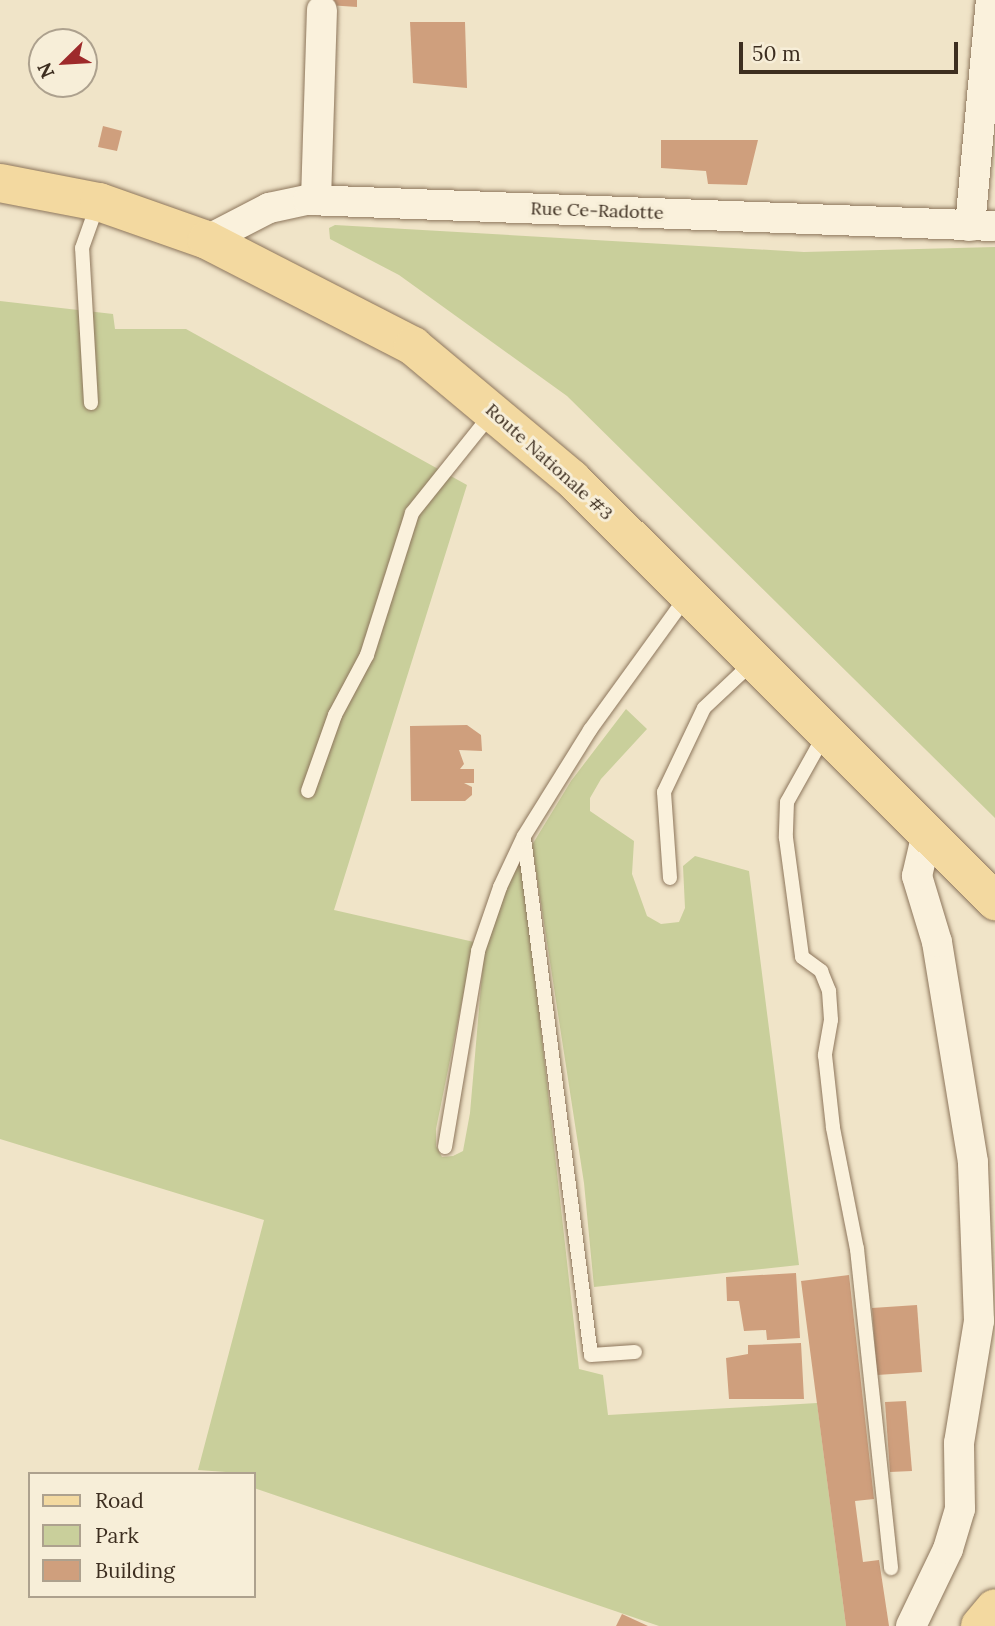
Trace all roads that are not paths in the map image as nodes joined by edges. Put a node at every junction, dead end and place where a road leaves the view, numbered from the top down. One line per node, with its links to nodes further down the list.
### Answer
1 (991, 0): 6 (street)
2 (322, 10): 4 (street)
3 (0, 183): 5 (main road, Route Nationale #3)
4 (316, 200): 6 (street, Rue Ce-Radotte); 7 (street, Rue Ce-Radotte)
5 (99, 202): 7 (main road, Route Nationale #3); 8 (lane)
6 (983, 226)
7 (207, 240): 9 (main road, Route Nationale #3)
8 (91, 402)
9 (493, 411): 10 (main road, Route Nationale #3); 13 (lane)
10 (688, 594): 11 (main road, Route Nationale #3); 15 (lane)
11 (754, 661): 12 (main road, Route Nationale #3); 16 (lane)
12 (826, 733): 14 (main road, Route Nationale #3); 20 (lane)
13 (308, 790)
14 (927, 833): 17 (main road, Route Nationale #3); 22 (street)
15 (524, 836): 18 (lane); 19 (lane)
16 (670, 878)
17 (995, 901)
18 (445, 1147)
19 (635, 1352)
20 (891, 1567)
21 (995, 1608): 23 (main road)
22 (911, 1626)
23 (980, 1626)

